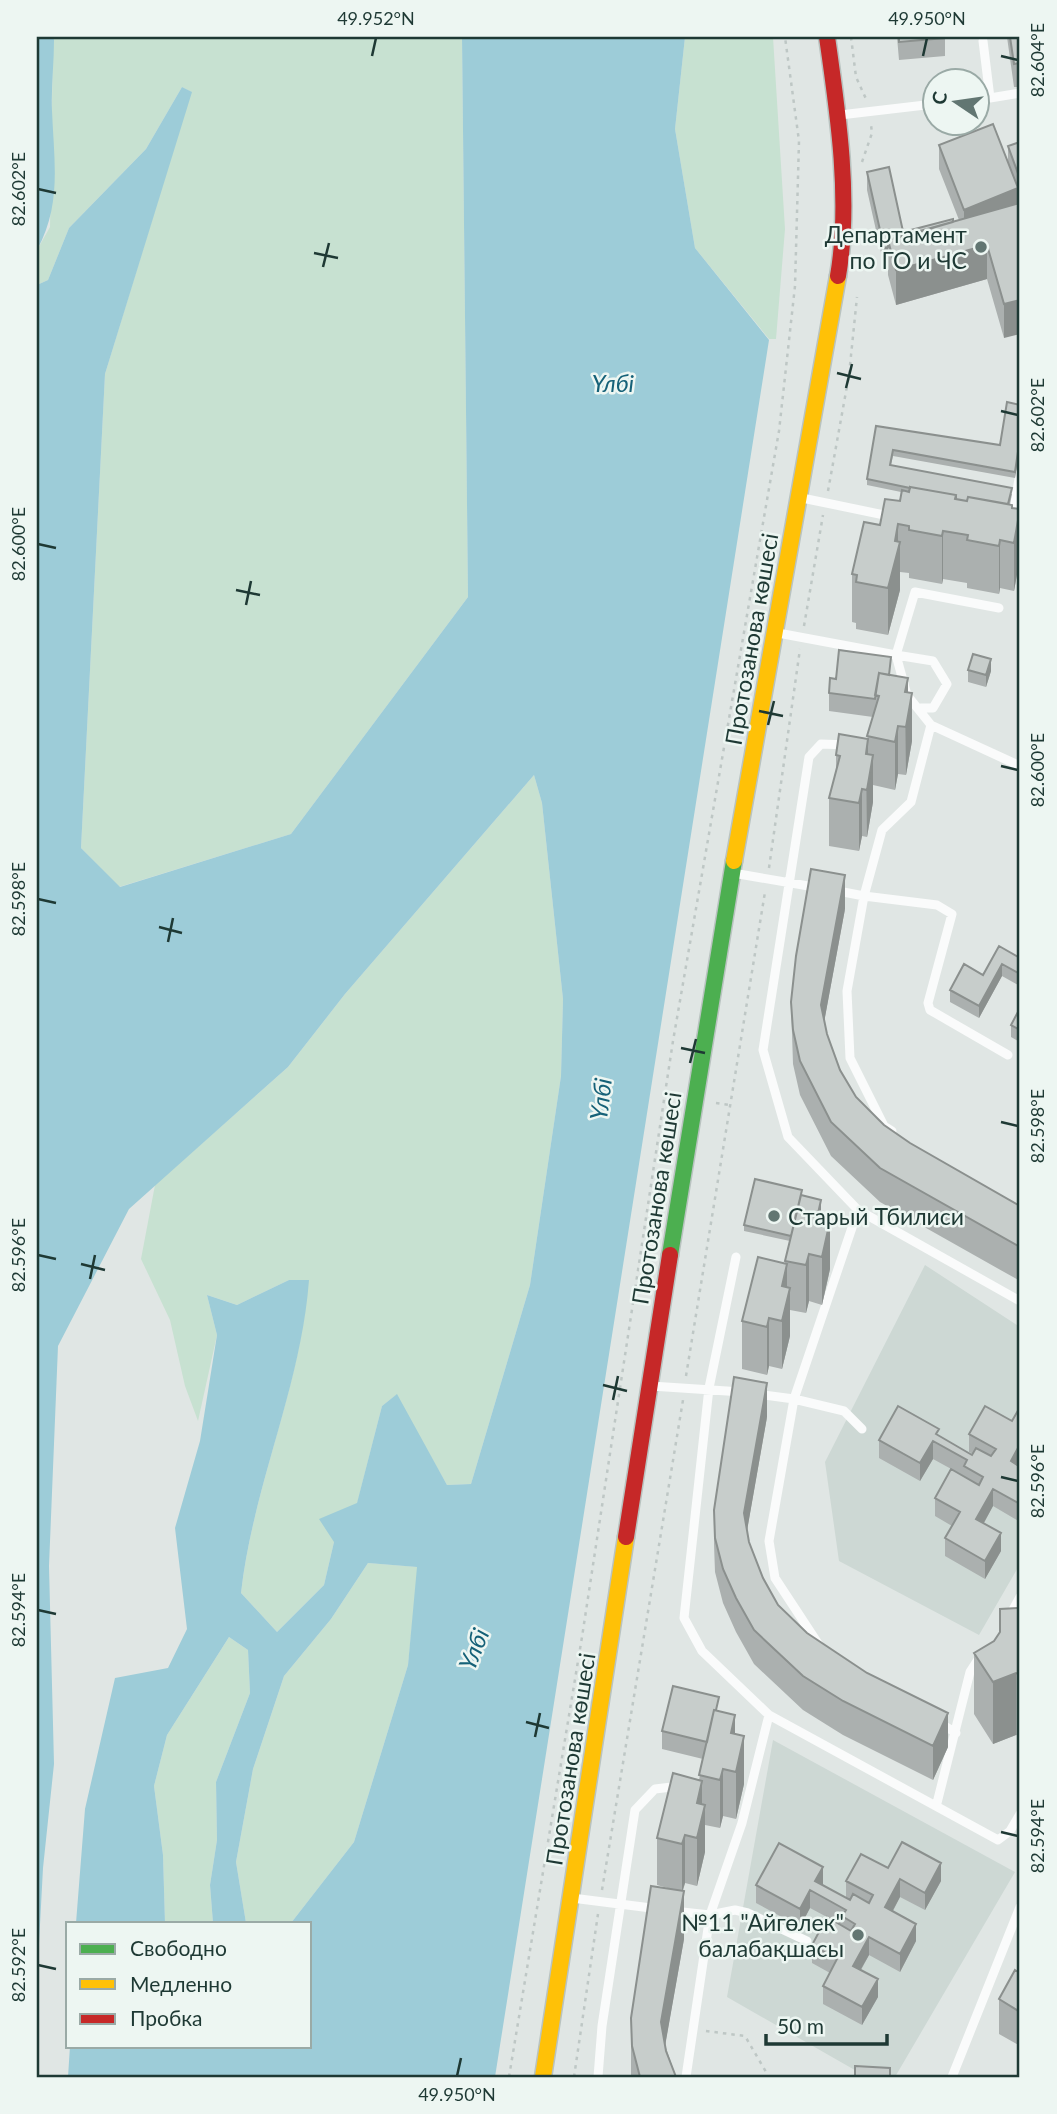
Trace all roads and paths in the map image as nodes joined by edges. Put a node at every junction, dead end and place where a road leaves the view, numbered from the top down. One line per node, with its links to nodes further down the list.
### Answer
1 (785, 37): 57 (path)
2 (827, 37): 10 (street, Протозанова көшесі)
3 (850, 37): 9 (path)
4 (983, 41): 5 (lane)
5 (986, 66)
6 (1020, 93): 7 (lane)
7 (990, 98)
8 (920, 106): 9 (lane)
9 (869, 112): 10 (lane); 11 (path)
10 (838, 115): 14 (street, Протозанова көшесі)
11 (861, 167)
12 (858, 285): 15 (path)
13 (1020, 474): 17 (lane)
14 (800, 498): 15 (lane); 19 (street, Протозанова көшесі)
15 (826, 503): 16 (lane); 20 (path)
16 (904, 519)
17 (1010, 528)
18 (999, 608): 21 (lane)
19 (775, 632): 20 (lane); 26 (street, Протозанова көшесі)
20 (802, 637): 21 (lane); 27 (path)
21 (896, 656): 22 (lane); 22 (lane)
22 (921, 708): 23 (lane)
23 (931, 725): 25 (lane); 29 (lane)
24 (854, 745): 28 (lane)
25 (1020, 766)
26 (732, 873): 27 (lane); 35 (street, Протозанова көшесі)
27 (767, 878): 28 (lane); 37 (path)
28 (787, 881): 29 (lane); 32 (lane)
29 (864, 896): 30 (lane); 31 (lane)
30 (1008, 1055)
31 (895, 1134)
32 (858, 1210): 34 (lane); 38 (lane)
33 (736, 1257): 36 (lane)
34 (1020, 1301)
35 (649, 1386): 37 (lane); 50 (street, Протозанова көшесі)
36 (709, 1388): 37 (lane); 38 (lane); 44 (lane)
37 (684, 1389): 51 (path)
38 (794, 1399): 39 (lane); 42 (lane)
39 (862, 1429)
40 (1020, 1597): 41 (lane)
41 (1004, 1627)
42 (828, 1650)
43 (986, 1651): 46 (lane)
44 (769, 1715): 48 (lane); 54 (lane)
45 (933, 1718): 46 (lane)
46 (956, 1733): 48 (lane)
47 (695, 1789): 52 (lane)
48 (937, 1803): 49 (lane)
49 (1020, 1814)
50 (572, 1898): 51 (lane); 58 (street, Протозанова көшесі)
51 (600, 1902): 52 (lane); 59 (path)
52 (622, 1905): 54 (lane); 60 (lane)
53 (1020, 1907): 63 (lane)
54 (710, 1915): 55 (lane); 56 (lane)
55 (807, 1941)
56 (694, 2029): 61 (lane); 62 (path)
57 (509, 2077)
58 (543, 2077)
59 (574, 2077)
60 (598, 2077)
61 (686, 2077)
62 (769, 2077)
63 (952, 2077)

